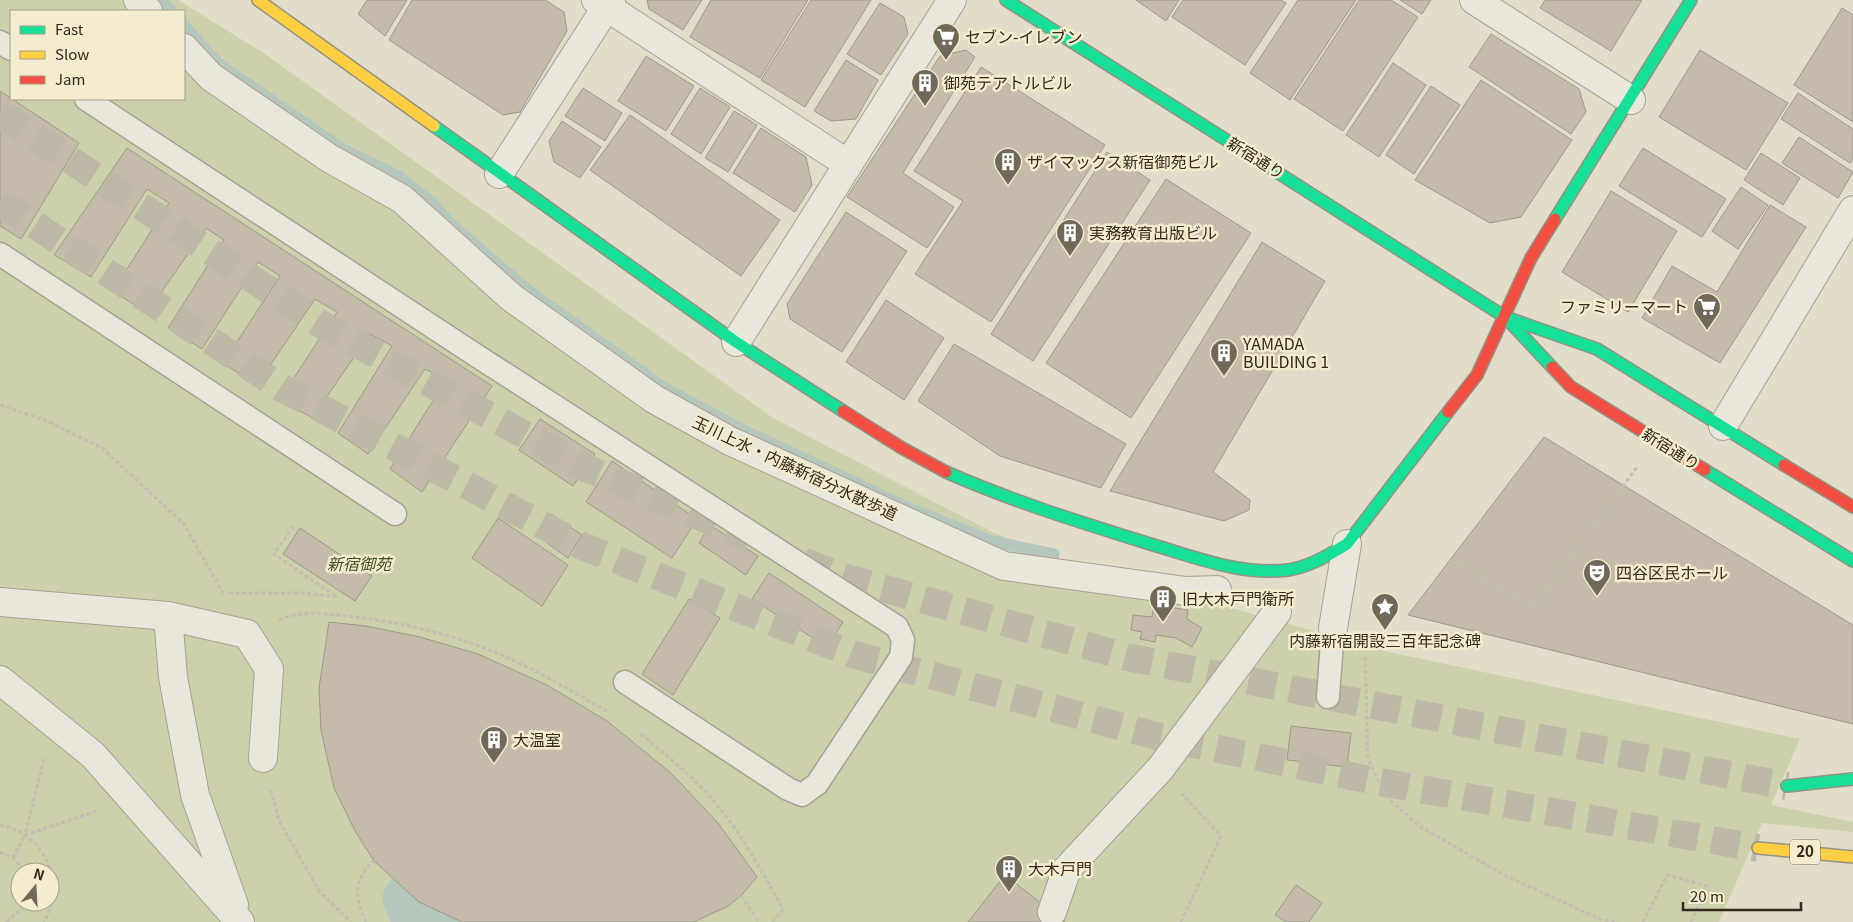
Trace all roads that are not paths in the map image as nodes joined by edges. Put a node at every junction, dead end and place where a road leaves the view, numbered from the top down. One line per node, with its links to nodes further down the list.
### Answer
1 (138, 0): 8 (street)
2 (258, 0): 13 (main road)
3 (952, 0): 12 (street)
4 (1006, 0): 16 (main road, 新宿通り)
5 (1474, 0): 11 (street)
6 (1692, 0): 11 (main road)
7 (605, 2): 12 (street); 13 (street)
8 (147, 10)
9 (185, 49): 24 (street, 玉川上水・内藤新宿分水散歩道)
10 (88, 100): 30 (lane)
11 (1631, 100): 16 (main road)
12 (848, 164): 17 (street)
13 (499, 174): 17 (main road)
14 (1853, 210): 18 (street)
15 (0, 254): 20 (lane)
16 (1505, 317): 18 (main road, 新宿通り); 21 (main road); 23 (main road, 新宿通り)
17 (736, 342): 22 (main road)
18 (1723, 426): 19 (main road, 新宿通り)
19 (1853, 507)
20 (395, 514)
21 (1348, 544): 22 (main road); 28 (street)
22 (1324, 558): 28 (street)
23 (1853, 561)
24 (1217, 590)
25 (0, 602): 27 (street)
26 (1278, 612): 37 (street)
27 (168, 616): 32 (street); 38 (street)
28 (1333, 628): 31 (lane)
29 (0, 680): 38 (street)
30 (625, 682)
31 (1328, 697)
32 (263, 758)
33 (1853, 779): 34 (main road)
34 (1853, 792)
35 (1758, 848): 36 (main road, 20)
36 (1853, 857)
37 (1052, 912)
38 (240, 922)

